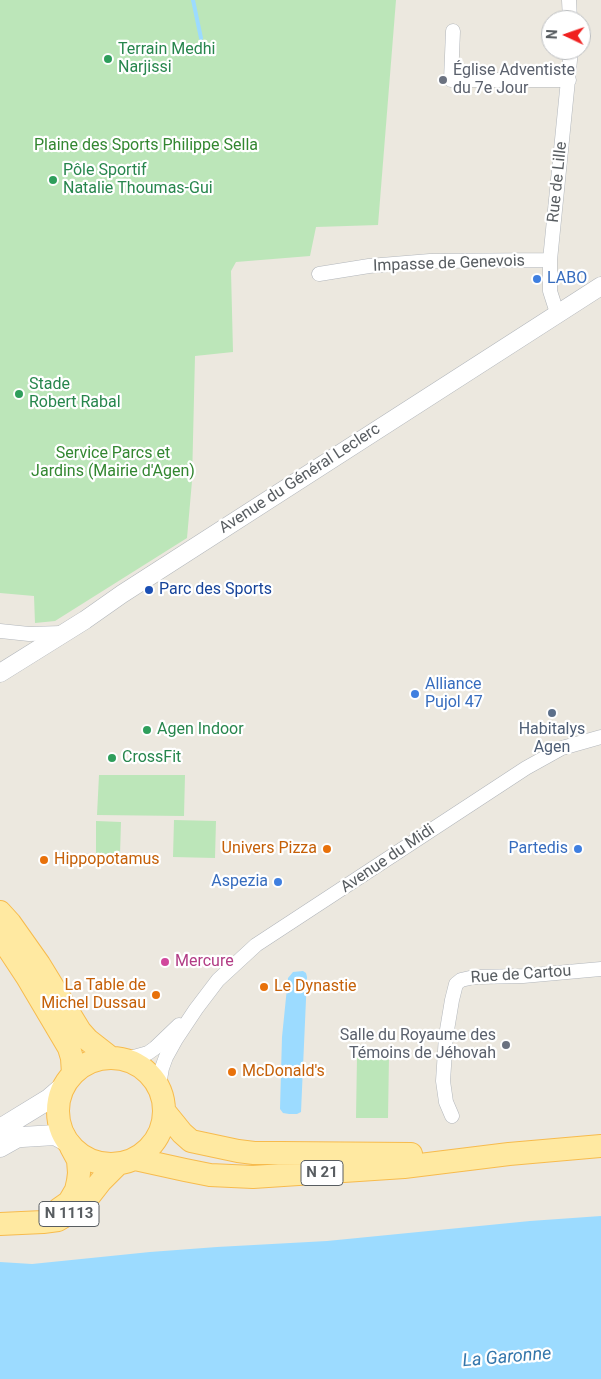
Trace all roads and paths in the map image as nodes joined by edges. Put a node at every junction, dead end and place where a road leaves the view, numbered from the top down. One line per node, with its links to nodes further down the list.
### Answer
1 (453, 31): 3 (street)
2 (570, 60): 3 (street, Rue de Lille)
3 (568, 80): 4 (street, Rue de Lille)
4 (550, 260): 5 (street, Impasse de Genevois); 7 (street, Rue de Lille)
5 (319, 274)
6 (601, 286): 7 (street, Avenue du Général Leclerc)
7 (556, 313): 9 (street, Avenue du Général Leclerc)
8 (0, 631): 9 (street)
9 (62, 633): 10 (street, Avenue du Général Leclerc)
10 (0, 673)
11 (601, 737): 15 (street, Avenue du Midi)
12 (0, 912): 16 (main road)
13 (0, 936): 17 (main road)
14 (601, 969): 20 (street, Rue de Cartou)
15 (196, 1009): 16 (street, Avenue du Midi); 18 (street, Avenue du Midi)
16 (117, 1059): 17 (main road); 18 (main road)
17 (69, 1080): 21 (main road); 22 (main road)
18 (159, 1085): 19 (main road)
19 (165, 1112): 25 (main road, N 21); 26 (main road)
20 (452, 1116)
21 (0, 1130)
22 (68, 1144): 24 (main road); 26 (main road); 27 (main road, N 1113)
23 (601, 1146): 25 (main road)
24 (0, 1148)
25 (509, 1154): 26 (main road, N 21)
26 (126, 1161): 27 (main road, N 1113)
27 (0, 1223)

